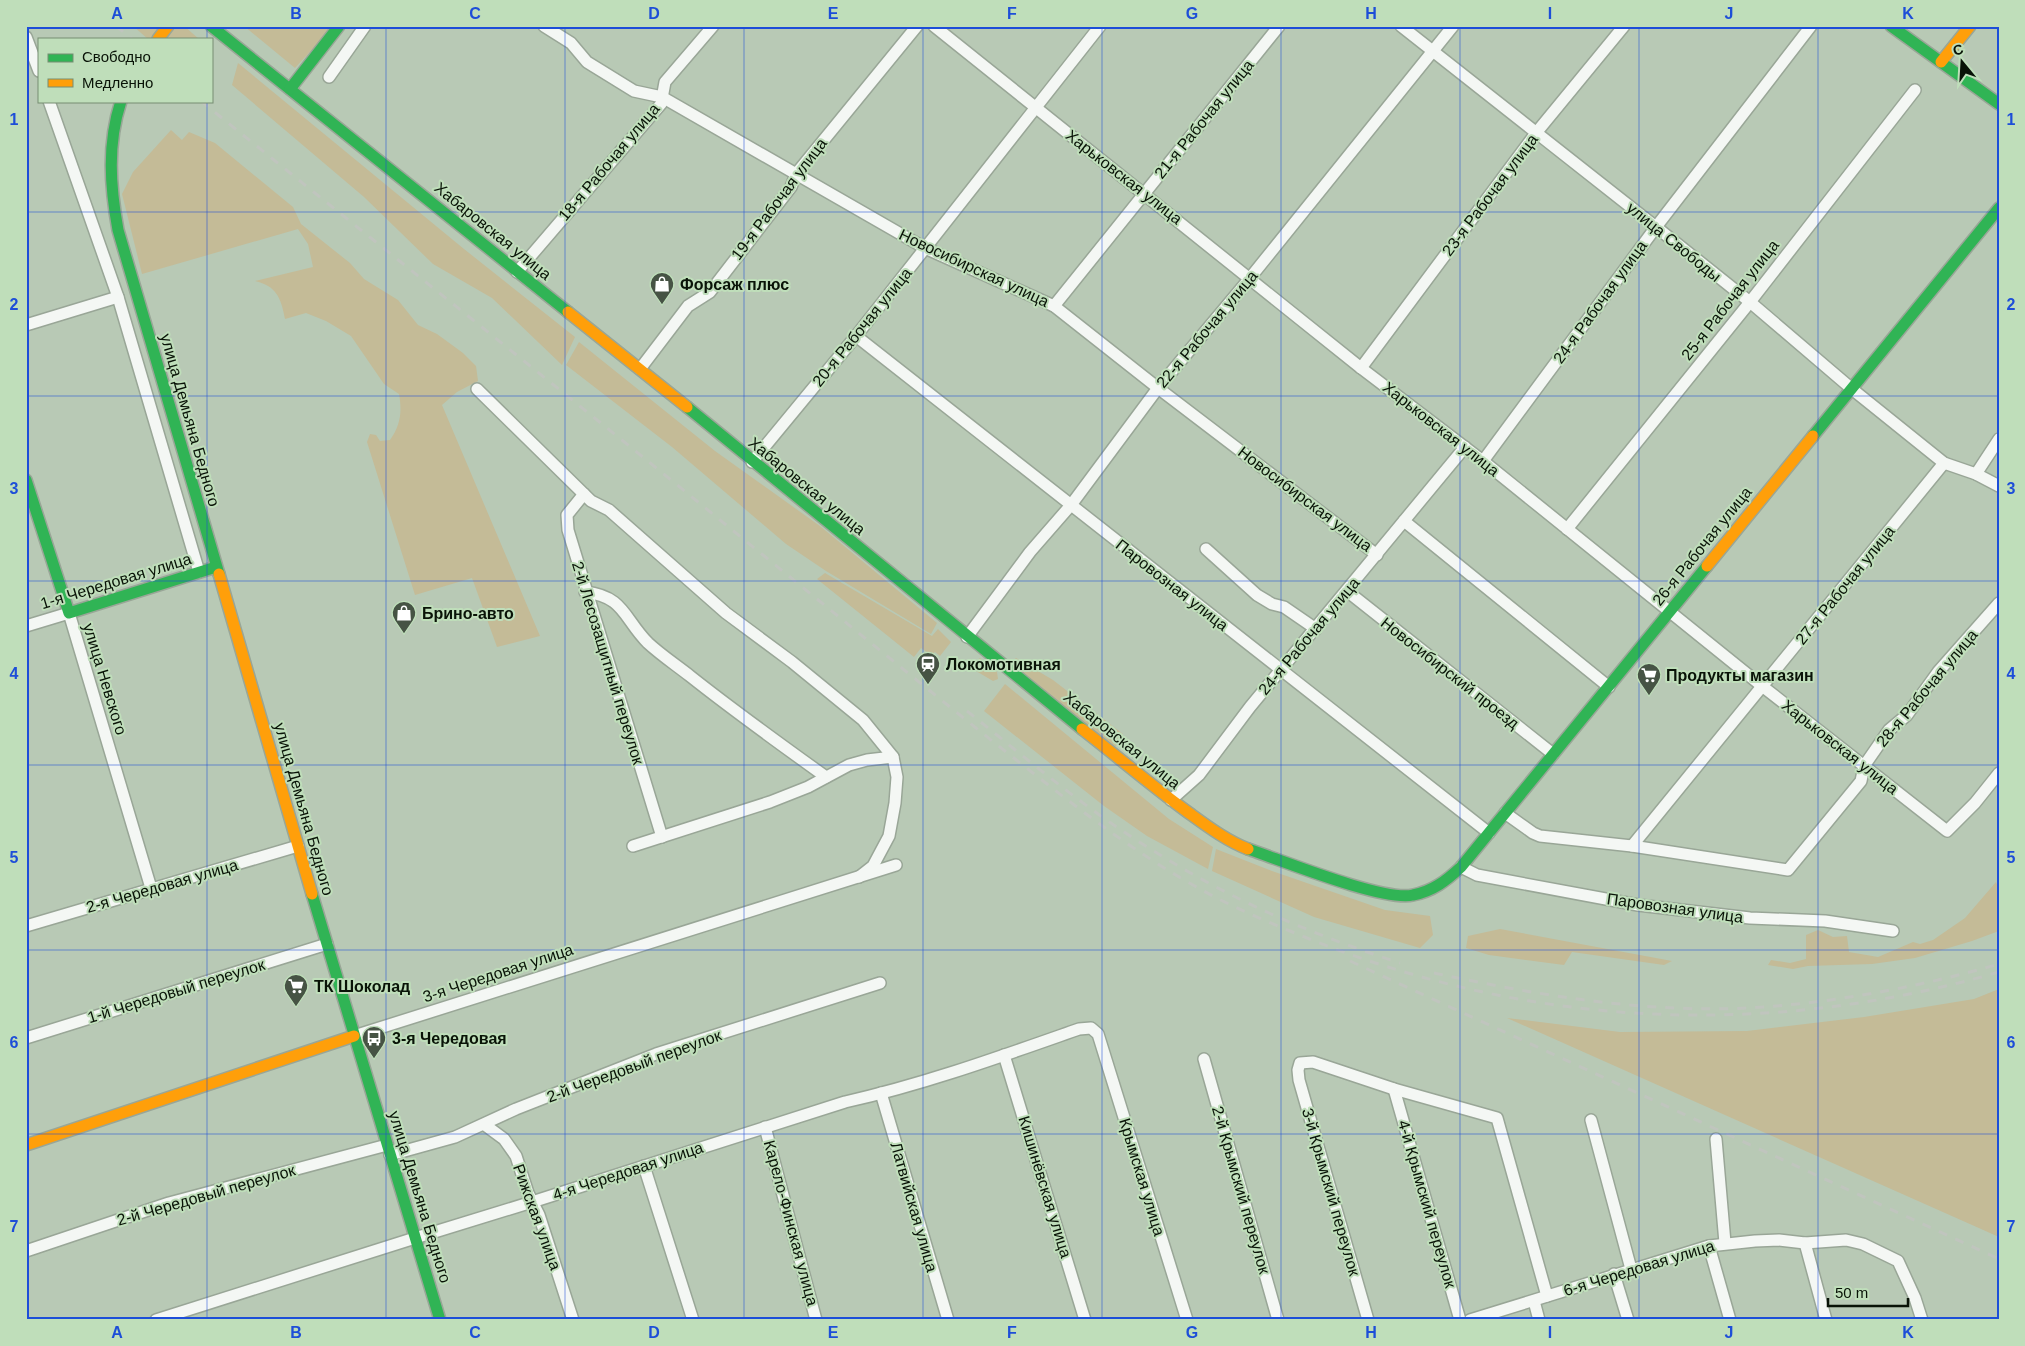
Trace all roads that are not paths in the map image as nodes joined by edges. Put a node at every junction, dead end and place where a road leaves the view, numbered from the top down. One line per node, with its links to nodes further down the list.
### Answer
1 (168, 26): 18 (main road)
2 (211, 26): 23 (main road, Хабаровская улица)
3 (339, 26): 23 (main road)
4 (365, 26): 22 (street)
5 (544, 26): 25 (street, Новосибирская улица)
6 (713, 26): 25 (street, 18-я Рабочая улица)
7 (917, 26): 31 (street, 19-я Рабочая улица)
8 (934, 26): 29 (street, Харьковская улица)
9 (1100, 26): 29 (street, 20-я Рабочая улица)
10 (1279, 26): 32 (street, 21-я Рабочая улица)
11 (1401, 26): 19 (street, улица Свободы)
12 (1453, 26): 19 (street, 22-я Рабочая улица)
13 (1624, 26): 30 (street, 23-я Рабочая улица)
14 (1811, 26): 34 (street, 24-я Рабочая улица)
15 (1890, 26): 20 (main road)
16 (1970, 26): 20 (main road)
17 (27, 38): 21 (street)
18 (159, 38)
19 (1433, 51): 30 (street, улица Свободы); 37 (street, 22-я Рабочая улица)
20 (1941, 62): 28 (main road)
21 (38, 68)
22 (329, 78)
23 (290, 89): 36 (main road, Хабаровская улица)
24 (1914, 90): 39 (street, 25-я Рабочая улица)
25 (662, 97): 31 (street, Новосибирская улица); 36 (street, 18-я Рабочая улица)
26 (49, 102): 38 (street, улица Демьяна Бедного)
27 (121, 102): 62 (main road, улица Демьяна Бедного)
28 (1999, 104)
29 (1036, 107): 32 (street, Харьковская улица); 35 (street, 20-я Рабочая улица)
30 (1536, 133): 34 (street, улица Свободы); 43 (street, 23-я Рабочая улица)
31 (796, 174): 35 (street, Новосибирская улица); 44 (street, 19-я Рабочая улица)
32 (1143, 193): 37 (street, Харьковская улица); 40 (street, 21-я Рабочая улица)
33 (1999, 208): 47 (main road, 26-я Рабочая улица)
34 (1656, 226): 39 (street, улица Свободы); 50 (street, 24-я Рабочая улица)
35 (926, 248): 40 (street, Новосибирская улица); 42 (street, 20-я Рабочая улица)
36 (517, 272): 44 (main road, Хабаровская улица)
37 (1250, 278): 43 (street, Харьковская улица); 45 (street, 22-я Рабочая улица)
38 (118, 297): 41 (street); 63 (street, улица Демьяна Бедного)
39 (1750, 302): 47 (street, улица Свободы); 59 (street, 25-я Рабочая улица)
40 (1054, 306): 45 (street, Новосибирская улица)
41 (26, 325)
42 (856, 336): 51 (street, 20-я Рабочая улица); 57 (street, Паровозная улица)
43 (1361, 368): 49 (street, Харьковская улица)
44 (640, 369): 51 (main road, Хабаровская улица)
45 (1158, 388): 57 (street, 22-я Рабочая улица); 61 (street, Новосибирская улица)
46 (476, 389): 56 (street)
47 (1852, 389): 52 (street, улица Свободы); 67 (main road, 26-я Рабочая улица)
48 (1999, 439): 53 (street)
49 (1465, 448): 50 (street, Харьковская улица); 58 (street, 24-я Рабочая улица)
50 (1483, 461): 59 (street, Харьковская улица)
51 (752, 462): 71 (main road, Хабаровская улица)
52 (1944, 462): 53 (street, улица Свободы); 73 (street, 27-я Рабочая улица)
53 (1976, 474): 55 (street, улица Свободы)
54 (26, 480): 68 (main road, улица Невского)
55 (1999, 486)
56 (584, 494): 65 (street, 2-й Лесозащитный переулок); 76 (street)
57 (1071, 504): 71 (street, 22-я Рабочая улица); 72 (street, Паровозная улица)
58 (1404, 522): 61 (street, 24-я Рабочая улица); 74 (street)
59 (1567, 529): 67 (street, Харьковская улица)
60 (1206, 549): 70 (street)
61 (1377, 555): 64 (street, 24-я Рабочая улица)
62 (216, 567): 63 (main road, 1-я Чередовая улица); 84 (main road, улица Демьяна Бедного)
63 (199, 572): 68 (main road, 1-я Чередовая улица)
64 (1347, 591): 70 (street, 24-я Рабочая улица); 75 (street, Новосибирский проезд)
65 (585, 592): 79 (street); 83 (street, 2-й Лесозащитный переулок)
66 (1999, 603): 77 (street, 28-я Рабочая улица)
67 (1669, 612): 73 (street, Харьковская улица); 74 (main road, 26-я Рабочая улица)
68 (69, 613): 69 (street, 1-я Чередовая улица); 90 (street, улица Невского)
69 (26, 626)
70 (1316, 629): 72 (street, 24-я Рабочая улица)
71 (967, 637): 80 (main road, Хабаровская улица)
72 (1281, 671): 80 (street, 24-я Рабочая улица); 82 (street, Паровозная улица)
73 (1762, 686): 77 (street, Харьковская улица); 86 (street, 27-я Рабочая улица)
74 (1608, 687): 75 (main road, 26-я Рабочая улица)
75 (1553, 754): 81 (main road, 26-я Рабочая улица)
76 (893, 757): 79 (street); 89 (street)
77 (1864, 766): 78 (street, Харьковская улица); 86 (street, 28-я Рабочая улица)
78 (1999, 773)
79 (826, 777): 83 (street)
80 (1171, 800): 91 (main road, Хабаровская улица)
81 (1505, 813): 82 (main road, 26-я Рабочая улица); 86 (street)
82 (1489, 833): 88 (main road, 26-я Рабочая улица)
83 (662, 837): 85 (street)
84 (298, 846): 90 (street, 2-я Чередовая улица); 94 (main road, улица Демьяна Бедного)
85 (633, 846)
86 (1632, 846)
87 (896, 865): 89 (street, 3-я Чередовая улица)
88 (1461, 867): 91 (main road, 26-я Рабочая улица); 93 (street, Паровозная улица)
89 (859, 877): 97 (street, 3-я Чередовая улица)
90 (151, 888): 92 (street, 2-я Чередовая улица)
91 (1422, 894)
92 (26, 926)
93 (1893, 931)
94 (326, 944): 97 (main road, улица Демьяна Бедного); 98 (street, 1-й Чередовый переулок)
95 (880, 983): 104 (street, 2-й Чередовый переулок)
96 (1098, 1034): 99 (street, 4-я Чередовая улица); 127 (street, Крымская улица)
97 (354, 1036): 107 (main road, 3-я Чередовая улица); 108 (main road, улица Демьяна Бедного)
98 (26, 1038)
99 (1004, 1055): 102 (street, 4-я Чередовая улица); 126 (street, Кишинёвская улица)
100 (1204, 1060): 128 (street, 2-й Крымский переулок)
101 (1394, 1089): 118 (street); 129 (street, 3-й Крымский переулок); 130 (street, 4-й Крымский переулок)
102 (881, 1094): 105 (street, 4-я Чередовая улица); 125 (street, Латвийская улица)
103 (1591, 1120): 116 (street)
104 (484, 1125): 108 (street, 2-й Чередовый переулок); 110 (street, Рижская улица)
105 (765, 1127): 109 (street, 4-я Чередовая улица); 124 (street, Карело-Финская улица)
106 (1716, 1139): 112 (street)
107 (26, 1145)
108 (388, 1150): 111 (main road, улица Демьяна Бедного); 115 (street, 2-й Чередовый переулок)
109 (644, 1166): 110 (street, 4-я Чередовая улица); 123 (street)
110 (532, 1202): 111 (street, 4-я Чередовая улица); 122 (street, Рижская улица)
111 (415, 1238): 120 (street, 4-я Чередовая улица); 121 (main road, улица Демьяна Бедного)
112 (1725, 1243): 113 (street, 6-я Чередовая улица); 114 (street, 6-я Чередовая улица)
113 (1806, 1243): 135 (street); 136 (street, 6-я Чередовая улица)
114 (1709, 1246): 116 (street, 6-я Чередовая улица); 134 (street)
115 (26, 1251)
116 (1631, 1269): 117 (street, 6-я Чередовая улица)
117 (1614, 1274): 118 (street, 6-я Чередовая улица); 133 (street)
118 (1547, 1296): 119 (street, 6-я Чередовая улица)
119 (1534, 1301): 131 (street, 6-я Чередовая улица); 132 (street)
120 (156, 1320)
121 (440, 1320)
122 (573, 1320)
123 (693, 1320)
124 (816, 1320)
125 (948, 1320)
126 (1085, 1320)
127 (1187, 1320)
128 (1278, 1320)
129 (1368, 1320)
130 (1460, 1320)
131 (1470, 1320)
132 (1539, 1320)
133 (1628, 1320)
134 (1730, 1320)
135 (1826, 1320)
136 (1922, 1320)

